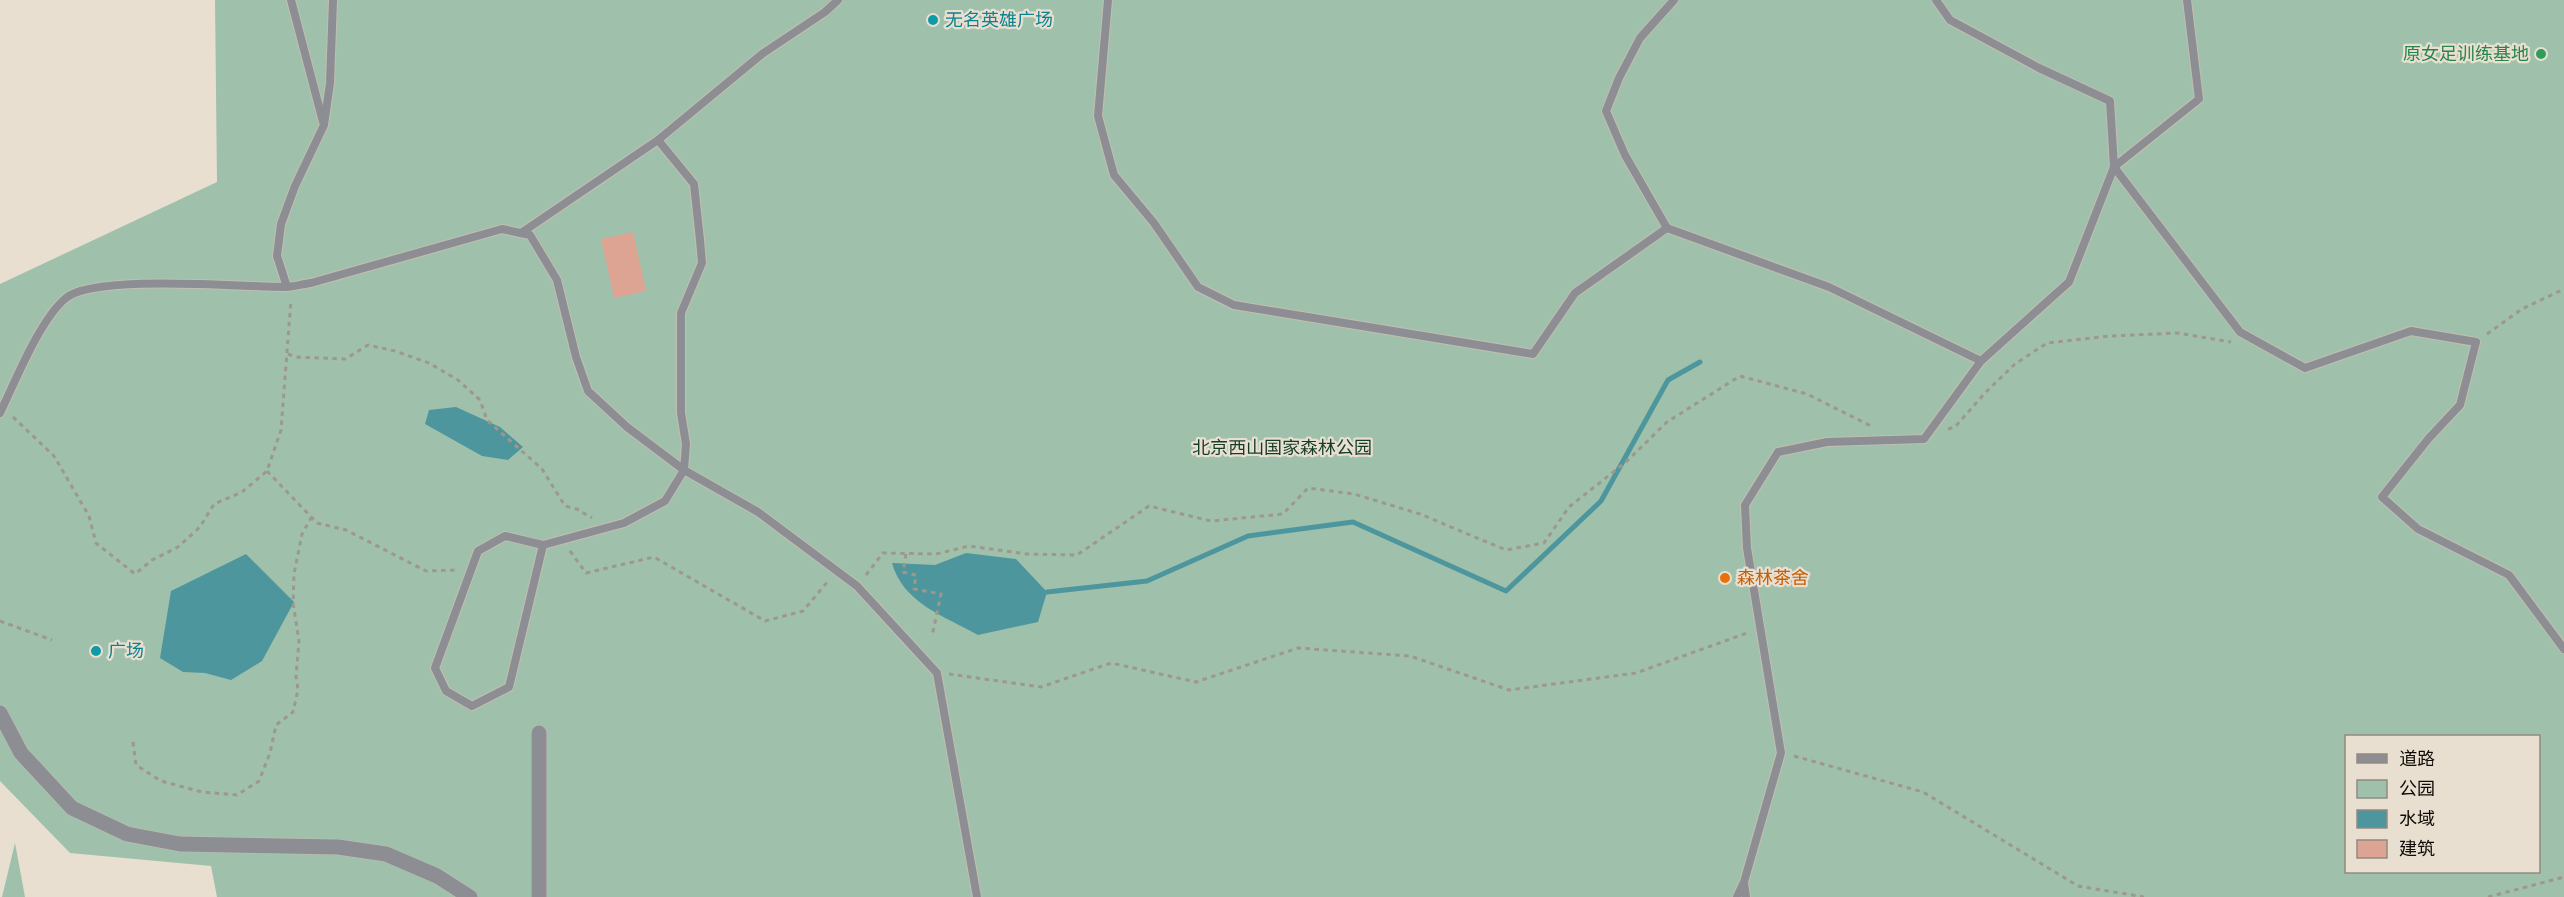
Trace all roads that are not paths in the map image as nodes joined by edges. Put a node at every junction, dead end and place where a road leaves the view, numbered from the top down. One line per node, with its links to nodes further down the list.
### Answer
1 (291, 0): 8 (lane)
2 (333, 0): 8 (lane)
3 (838, 0): 9 (lane)
4 (1108, 0): 11 (lane)
5 (1674, 0): 11 (lane)
6 (1936, 0): 10 (lane)
7 (2187, 0): 10 (lane)
8 (324, 125): 13 (lane)
9 (658, 140): 12 (lane); 16 (lane)
10 (2114, 167): 14 (lane); 18 (lane)
11 (1667, 228): 14 (lane)
12 (521, 233): 13 (lane); 16 (lane)
13 (287, 287): 15 (lane)
14 (1981, 361): 21 (lane)
15 (1, 410)
16 (684, 470): 17 (lane); 24 (lane)
17 (543, 545): 17 (lane)
18 (2564, 648)
19 (0, 713): 22 (street)
20 (539, 732): 23 (street)
21 (1744, 882): 25 (lane); 26 (lane)
22 (470, 897)
23 (539, 897)
24 (977, 897)
25 (1737, 897)
26 (1746, 897)

